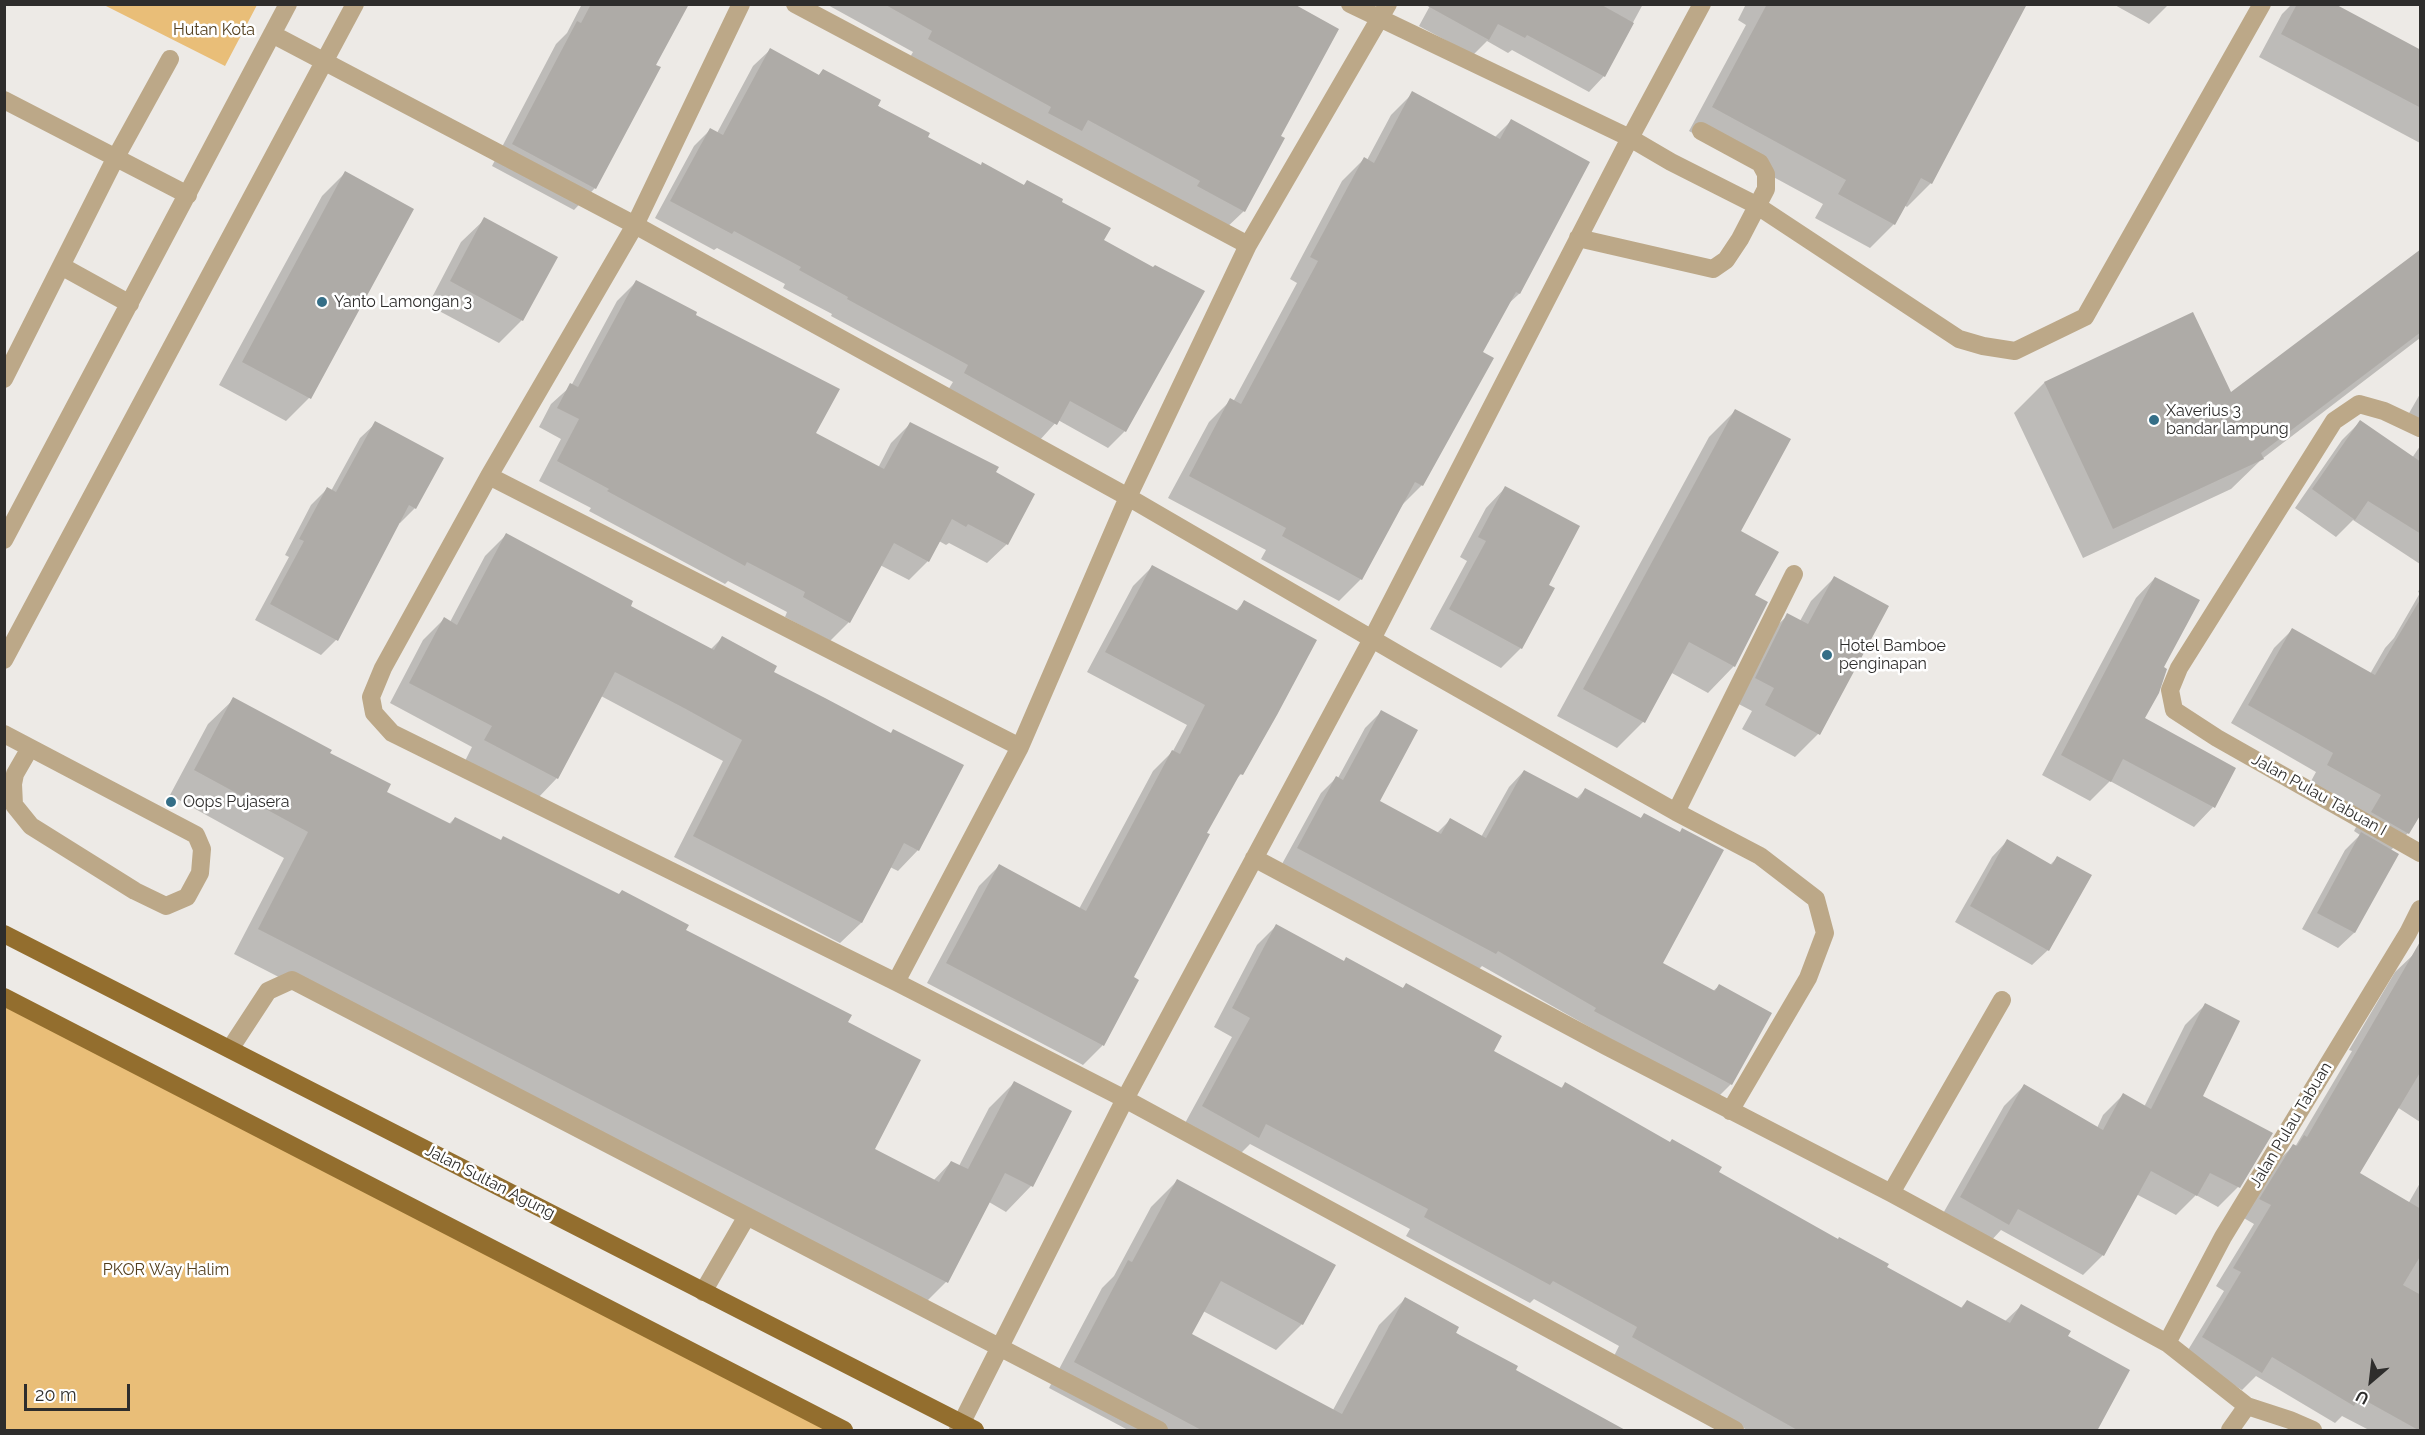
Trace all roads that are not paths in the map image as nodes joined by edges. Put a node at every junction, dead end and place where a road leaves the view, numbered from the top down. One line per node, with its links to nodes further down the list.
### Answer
1 (288, 4): 9 (street)
2 (355, 4): 11 (street)
3 (741, 4): 18 (street)
4 (795, 4): 20 (street)
5 (1350, 4): 8 (street)
6 (1702, 4): 14 (street)
7 (2262, 4): 17 (street)
8 (1384, 12): 14 (street); 20 (street)
9 (272, 34): 11 (street); 16 (street)
10 (170, 59): 15 (street)
11 (326, 61): 18 (street); 30 (street)
12 (4, 100): 15 (street)
13 (1701, 131): 17 (street)
14 (1630, 138): 17 (street); 19 (street)
15 (116, 157): 16 (street); 21 (street)
16 (188, 195): 22 (street)
17 (1756, 206): 19 (street)
18 (635, 225): 25 (street); 26 (street)
19 (1578, 238): 29 (street)
20 (1248, 245): 26 (street)
21 (63, 267): 22 (street); 23 (street)
22 (130, 304): 27 (street)
23 (4, 380)
24 (2421, 428): 35 (street, Jalan Pulau Tabuan I)
25 (489, 476): 32 (street); 40 (street)
26 (1128, 497): 29 (street); 32 (street)
27 (4, 540)
28 (1794, 574): 34 (street)
29 (1372, 639): 34 (street); 36 (street)
30 (4, 660)
31 (4, 734): 33 (street)
32 (1020, 747): 40 (street)
33 (30, 748): 33 (street)
34 (1676, 812): 45 (street)
35 (2421, 853)
36 (1254, 858): 44 (street); 45 (street)
37 (2421, 909): 39 (street, Jalan Pulau Tabuan)
38 (4, 934): 43 (main road, Jalan Sultan Agung)
39 (2414, 938): 49 (street, Jalan Pulau Tabuan)
40 (896, 982): 44 (street)
41 (4, 997): 53 (main road)
42 (2002, 1000): 46 (street)
43 (230, 1049): 47 (street); 48 (main road, Jalan Sultan Agung)
44 (1125, 1099): 50 (street); 55 (street)
45 (1730, 1111): 46 (street)
46 (1891, 1192): 49 (street)
47 (747, 1216): 48 (street); 50 (street)
48 (703, 1292): 52 (main road, Jalan Sultan Agung)
49 (2167, 1343): 51 (street)
50 (1000, 1347): 52 (street); 54 (street)
51 (2247, 1406): 56 (street); 57 (street)
52 (965, 1428)
53 (844, 1431)
54 (1160, 1431)
55 (1735, 1431)
56 (2230, 1431)
57 (2313, 1431)

